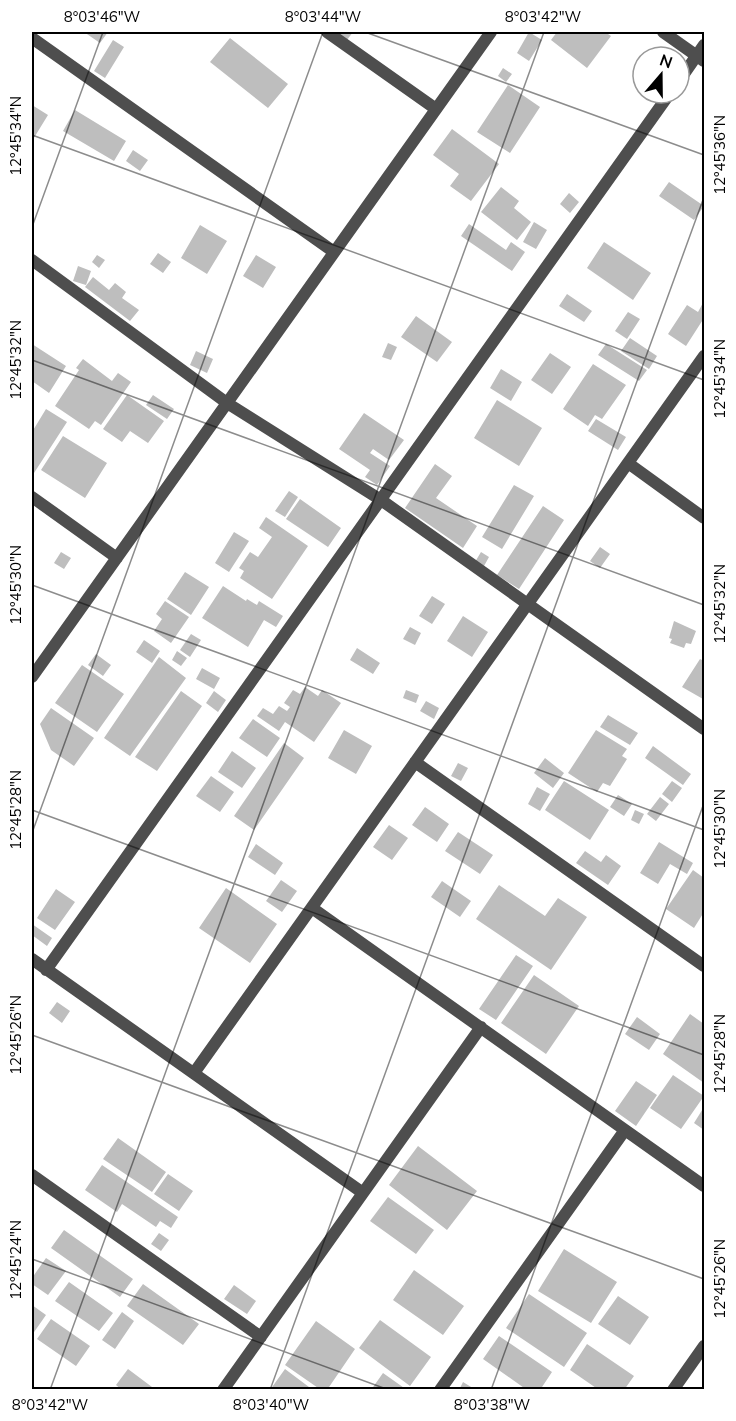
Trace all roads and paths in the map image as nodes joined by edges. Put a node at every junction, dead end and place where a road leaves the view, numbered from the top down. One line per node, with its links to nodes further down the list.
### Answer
1 (327, 32): 8 (street)
2 (491, 32): 8 (street)
3 (663, 32): 6 (street)
4 (32, 39): 9 (street)
5 (705, 45): 6 (street)
6 (701, 58)
7 (661, 105): 15 (street)
8 (436, 109): 9 (street)
9 (334, 252): 12 (street)
10 (32, 260): 12 (street)
11 (705, 356): 13 (street)
12 (227, 403): 15 (street); 17 (street)
13 (628, 463): 16 (street); 18 (street)
14 (32, 497): 17 (street)
15 (381, 500): 18 (street); 25 (street)
16 (705, 518)
17 (117, 558): 19 (street)
18 (528, 604): 20 (street); 21 (street)
19 (32, 677)
20 (705, 729)
21 (416, 762): 22 (street); 24 (street)
22 (312, 908): 26 (street); 27 (street)
23 (32, 959): 25 (street)
24 (705, 966)
25 (46, 970): 27 (street)
26 (481, 1027): 28 (street); 31 (street)
27 (194, 1073): 31 (street)
28 (625, 1130): 30 (street); 35 (street)
29 (32, 1175): 32 (street)
30 (705, 1186)
31 (363, 1193): 32 (street)
32 (261, 1337): 34 (street)
33 (705, 1346): 36 (street)
34 (223, 1389)
35 (440, 1389)
36 (673, 1389)

